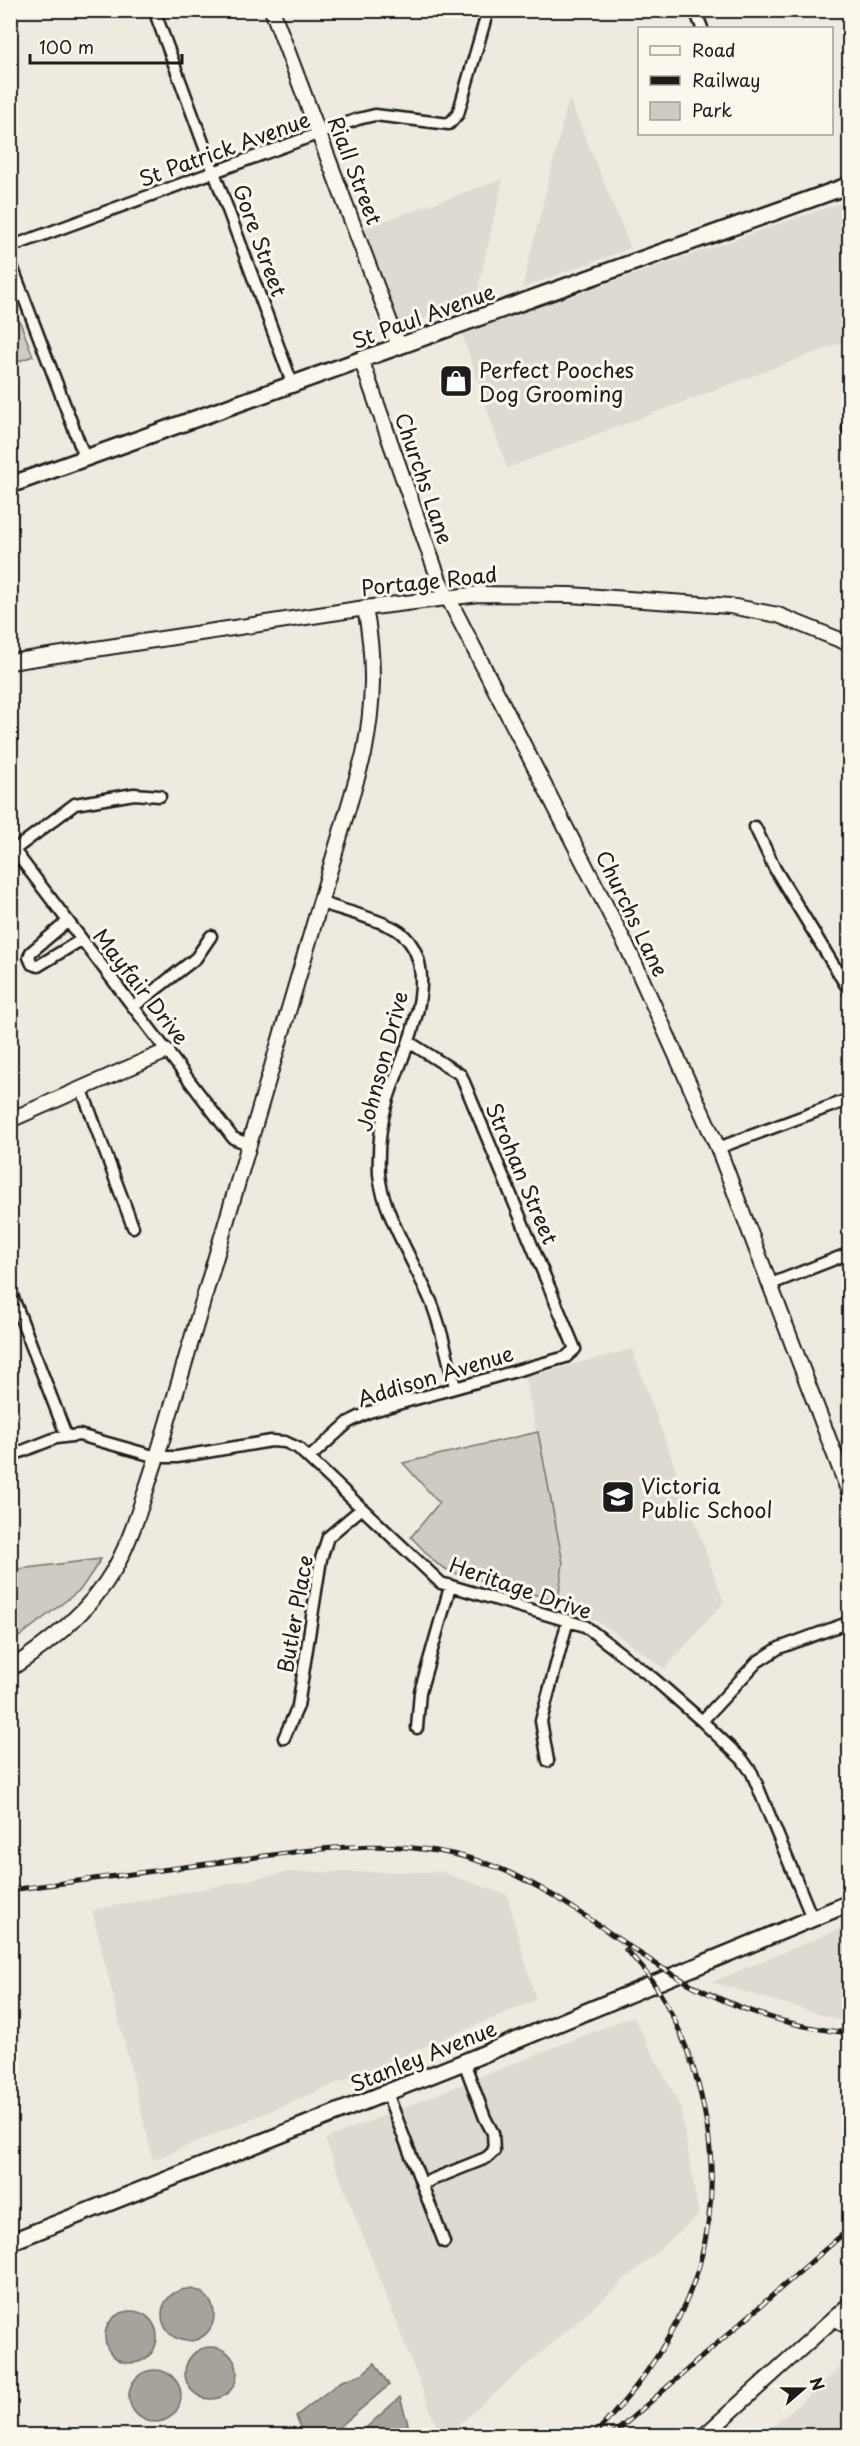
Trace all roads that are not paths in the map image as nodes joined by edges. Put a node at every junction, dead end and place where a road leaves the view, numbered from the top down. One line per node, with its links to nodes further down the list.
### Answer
1 (154, 10): 7 (street, Gore Street)
2 (272, 10): 6 (street, Riall Street)
3 (488, 10): 6 (street, St Patrick Avenue)
4 (695, 10): 5 (street)
5 (702, 27)
6 (318, 133): 7 (street, St Patrick Avenue); 11 (street, Riall Street)
7 (215, 173): 9 (street, St Patrick Avenue); 13 (street, Gore Street)
8 (849, 186): 11 (main road, St Paul Avenue)
9 (10, 247)
10 (10, 261): 14 (street)
11 (399, 346): 12 (main road, St Paul Avenue)
12 (361, 359): 13 (main road, St Paul Avenue); 16 (street, Churchs Lane)
13 (292, 383): 14 (main road, St Paul Avenue)
14 (85, 458): 15 (main road, St Paul Avenue)
15 (10, 485)
16 (447, 596): 17 (street, Portage Road); 18 (street, Portage Road); 35 (street, Churchs Lane)
17 (365, 608): 19 (street, Portage Road); 23 (street)
18 (849, 644)
19 (10, 662)
20 (160, 796): 22 (street)
21 (755, 827): 27 (street)
22 (12, 847): 24 (street, Mayfair Drive)
23 (319, 902): 29 (street, Johnson Drive); 34 (street)
24 (68, 921): 26 (street, Mayfair Drive); 26 (street)
25 (211, 936): 28 (street)
26 (81, 940): 28 (street, Mayfair Drive)
27 (849, 992)
28 (133, 1007): 30 (street, Mayfair Drive)
29 (410, 1042): 40 (street, Strohan Street); 41 (street, Johnson Drive)
30 (167, 1051): 31 (street); 34 (street, Mayfair Drive)
31 (82, 1090): 33 (street); 36 (street)
32 (849, 1099): 35 (street)
33 (10, 1120)
34 (248, 1144): 44 (street)
35 (718, 1148): 38 (street, Churchs Lane)
36 (133, 1227)
37 (849, 1253): 38 (street)
38 (771, 1284): 46 (street, Churchs Lane)
39 (10, 1290): 42 (street)
40 (573, 1342): 41 (street, Addison Avenue)
41 (455, 1386): 45 (street, Addison Avenue)
42 (66, 1435): 43 (street); 44 (street, Heritage Drive)
43 (10, 1456)
44 (157, 1457): 45 (street, Heritage Drive); 51 (street)
45 (309, 1458): 47 (street, Heritage Drive)
46 (849, 1495)
47 (361, 1509): 48 (street, Heritage Drive); 54 (street, Butler Place)
48 (450, 1587): 49 (street, Heritage Drive); 53 (street)
49 (568, 1620): 52 (street, Heritage Drive); 55 (street)
50 (849, 1622): 52 (street)
51 (10, 1670)
52 (702, 1721): 57 (street, Heritage Drive)
53 (417, 1728)
54 (284, 1738)
55 (548, 1761)
56 (849, 1903): 57 (main road, Stanley Avenue)
57 (813, 1918): 58 (main road, Stanley Avenue)
58 (464, 2062): 59 (main road, Stanley Avenue); 60 (street)
59 (387, 2093): 60 (street); 61 (main road, Stanley Avenue)
60 (424, 2183): 62 (street)
61 (10, 2242)
62 (444, 2242)
63 (849, 2304): 64 (street)
64 (833, 2319): 65 (street); 66 (street)
65 (849, 2330)
66 (704, 2436)

